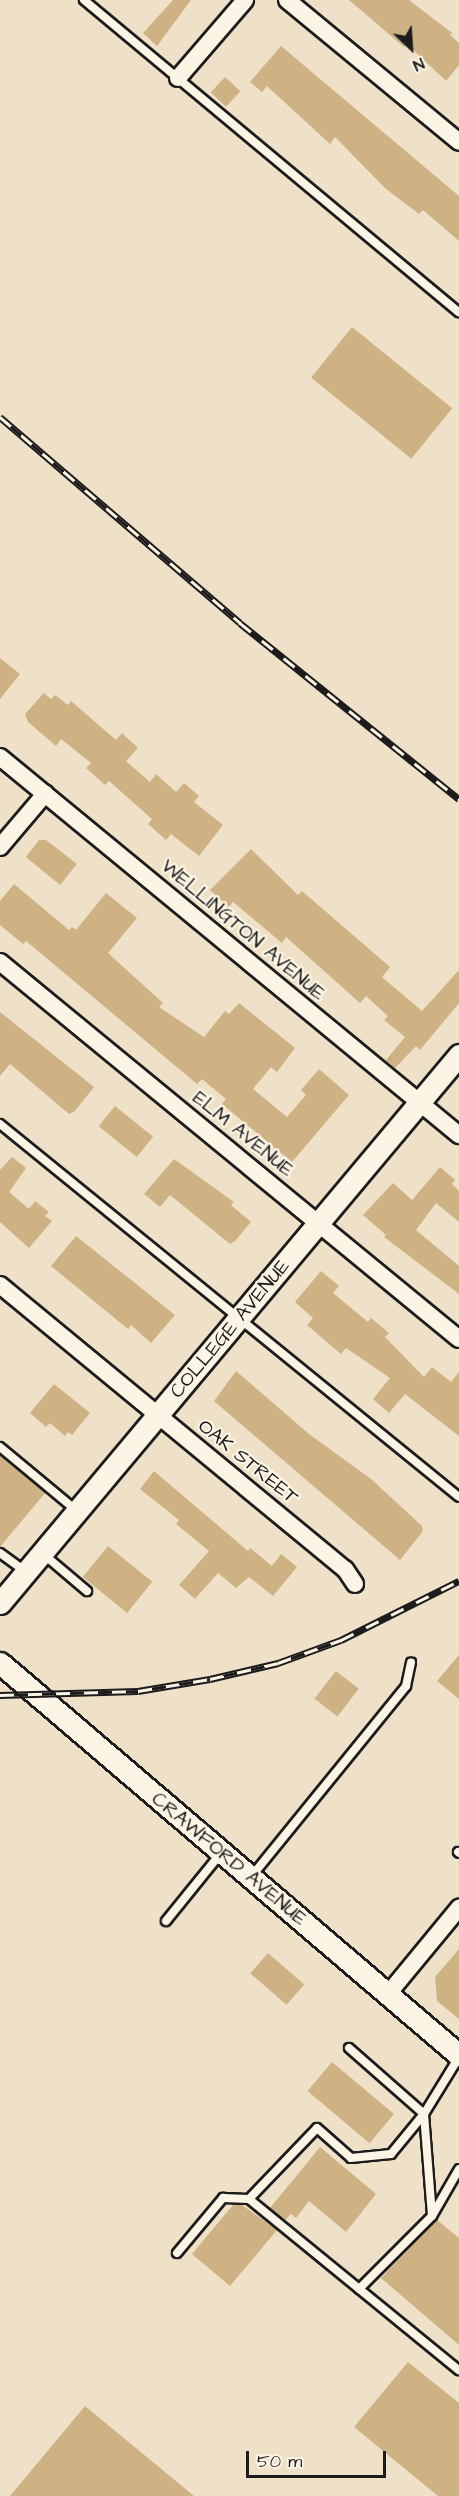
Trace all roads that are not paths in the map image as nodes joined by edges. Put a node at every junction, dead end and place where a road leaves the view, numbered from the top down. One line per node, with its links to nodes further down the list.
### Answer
1 (84, 0): 4 (lane)
2 (245, 0): 4 (street)
3 (287, 0): 5 (street)
4 (177, 78): 6 (lane)
5 (459, 142)
6 (459, 312)
7 (0, 757): 8 (street, WELLINGTON AVENUE)
8 (45, 794): 9 (street); 12 (street, WELLINGTON AVENUE)
9 (0, 847)
10 (0, 962): 15 (street, ELM AVENUE)
11 (459, 1055): 12 (street, COLLEGE AVENUE)
12 (419, 1102): 14 (street, WELLINGTON AVENUE); 15 (street, COLLEGE AVENUE)
13 (0, 1124): 17 (lane)
14 (459, 1135)
15 (318, 1223): 17 (street, COLLEGE AVENUE); 18 (street, ELM AVENUE)
16 (0, 1285): 19 (street, OAK STREET)
17 (238, 1319): 19 (street, COLLEGE AVENUE); 21 (lane)
18 (459, 1339)
19 (158, 1415): 22 (street, COLLEGE AVENUE); 26 (street, OAK STREET)
20 (0, 1447): 22 (lane)
21 (459, 1497)
22 (78, 1511): 24 (street, COLLEGE AVENUE)
23 (0, 1553): 25 (lane)
24 (42, 1553): 25 (street, COLLEGE AVENUE); 27 (lane)
25 (26, 1572): 28 (street, COLLEGE AVENUE)
26 (356, 1584)
27 (87, 1591)
28 (0, 1603)
29 (0, 1663): 31 (street, CRAWFORD AVENUE)
30 (411, 1663): 32 (lane)
31 (222, 1852): 32 (street, CRAWFORD AVENUE); 34 (lane)
32 (251, 1877): 35 (street, CRAWFORD AVENUE)
33 (459, 1908): 35 (street)
34 (166, 1921)
35 (388, 1994): 37 (street, CRAWFORD AVENUE)
36 (349, 2048): 38 (lane)
37 (459, 2056): 38 (lane)
38 (424, 2114): 40 (lane); 41 (lane)
39 (458, 2171): 41 (lane)
40 (249, 2199): 42 (lane); 43 (lane)
41 (432, 2216): 43 (lane)
42 (177, 2253)
43 (359, 2289): 44 (lane)
44 (459, 2370)

